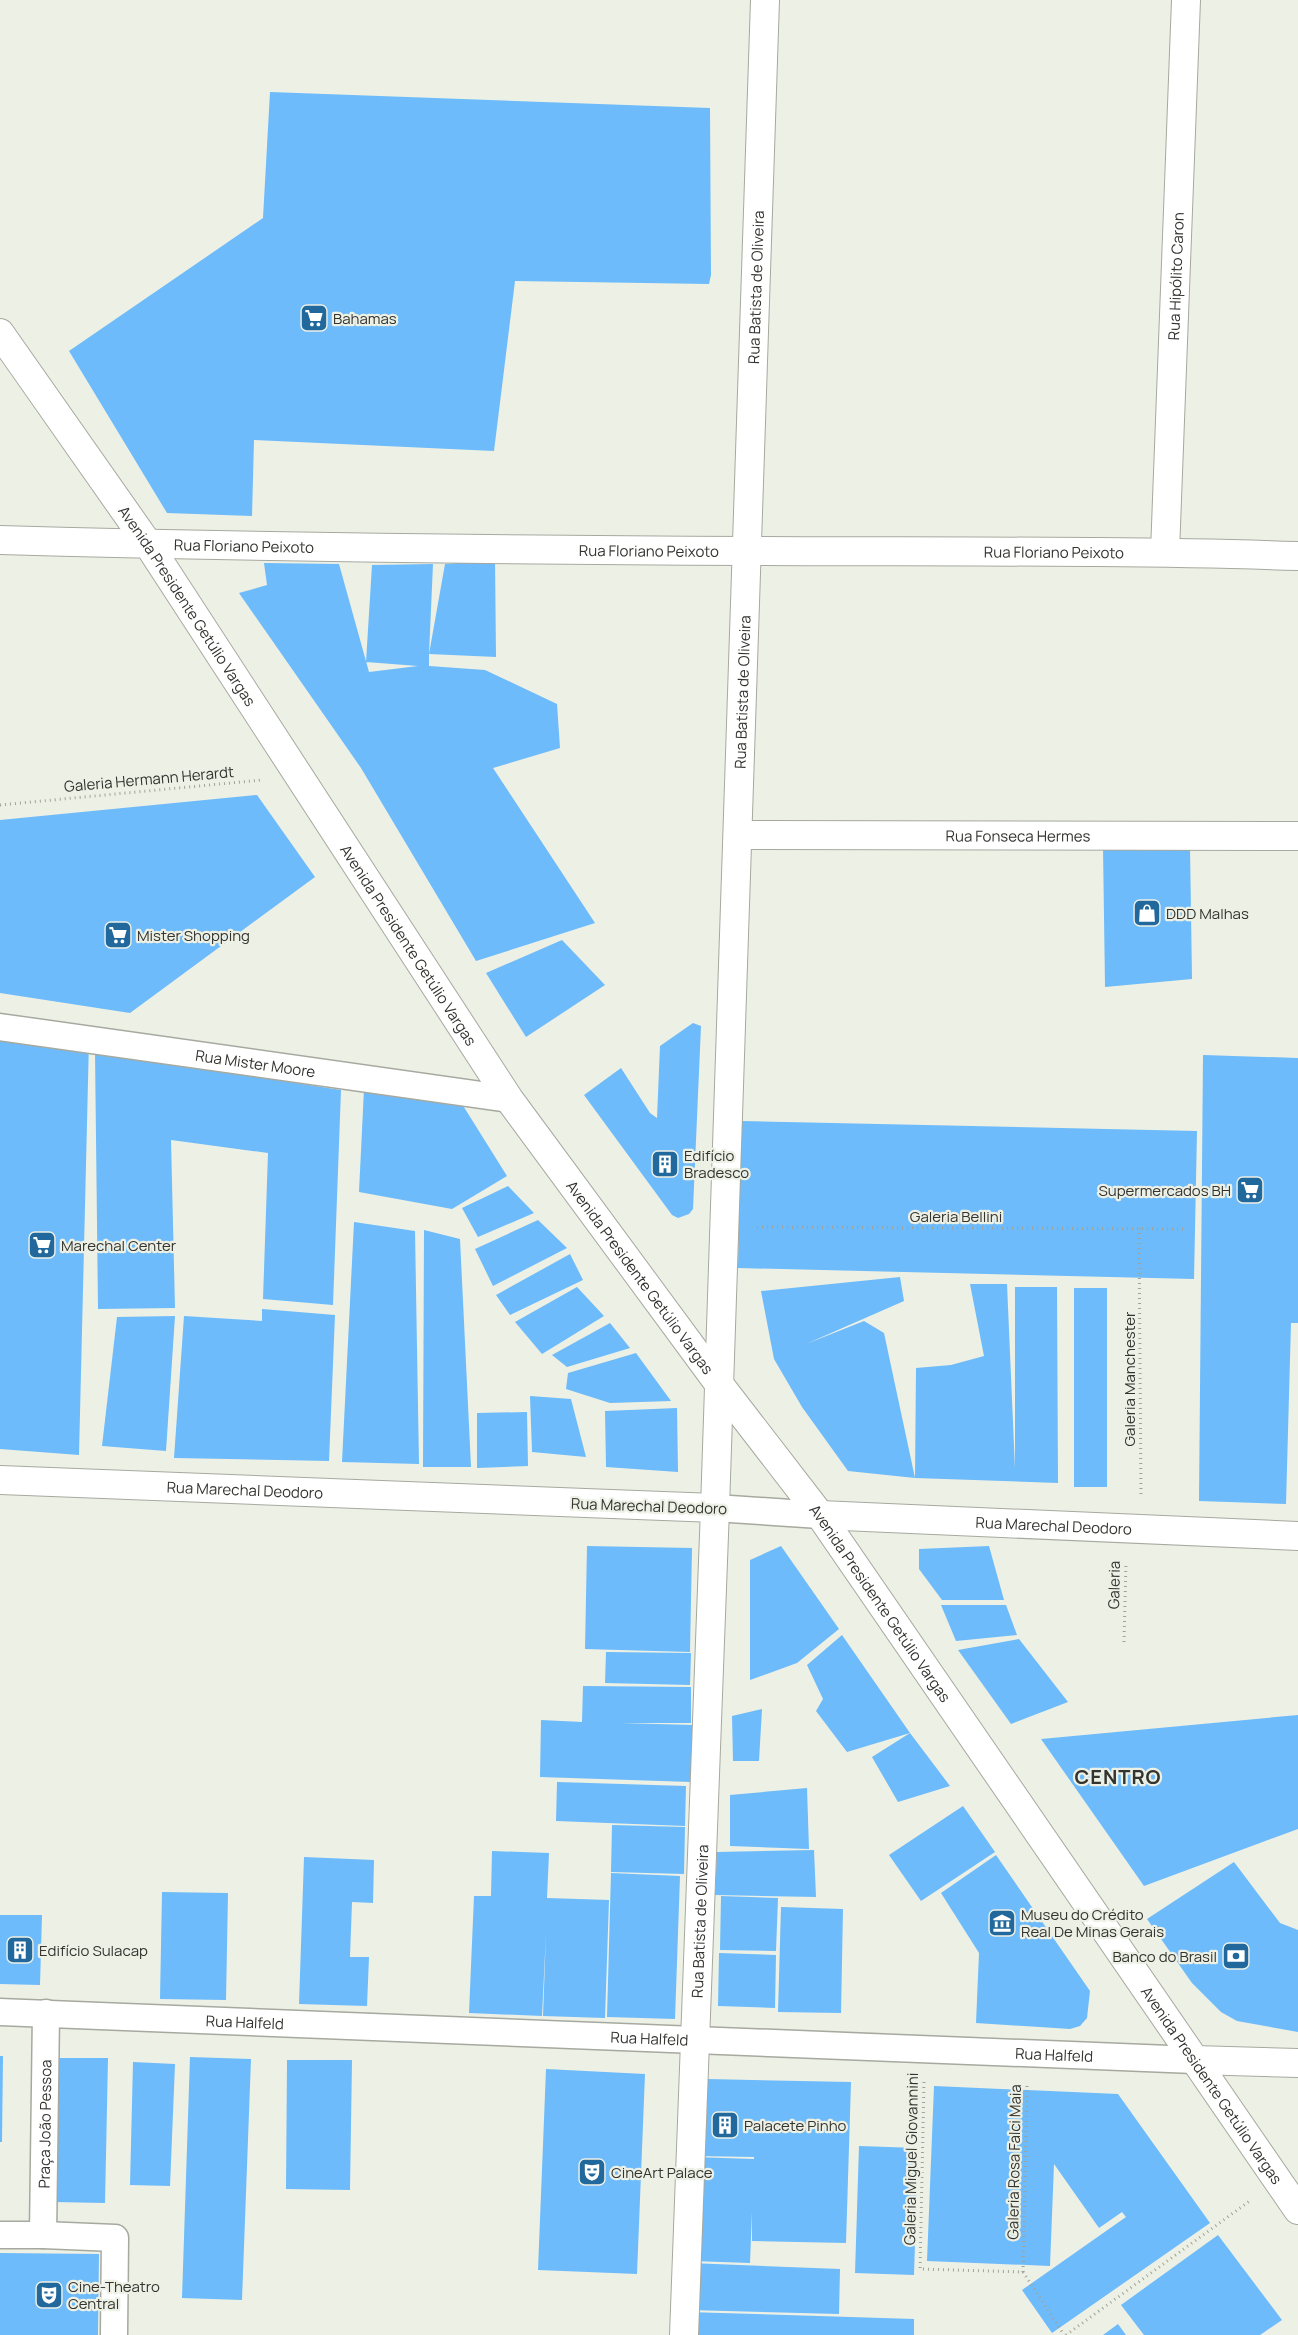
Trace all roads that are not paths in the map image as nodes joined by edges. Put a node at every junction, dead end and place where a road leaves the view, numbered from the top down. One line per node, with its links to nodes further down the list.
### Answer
1 (765, 0): 6 (street, Rua Batista de Oliveira)
2 (1186, 0): 7 (street, Rua Hipólito Caron)
3 (0, 333): 5 (street, Avenida Presidente Getúlio Vargas)
4 (0, 540): 5 (street, Rua Floriano Peixoto)
5 (148, 544): 6 (street, Rua Floriano Peixoto); 12 (street, Avenida Presidente Getúlio Vargas)
6 (748, 551): 7 (street, Rua Floriano Peixoto); 9 (street, Rua Batista de Oliveira)
7 (1165, 552): 8 (street, Rua Floriano Peixoto)
8 (1298, 556)
9 (738, 835): 10 (street, Rua Fonseca Hermes); 13 (street, Rua Batista de Oliveira)
10 (1298, 836)
11 (0, 1026): 12 (street, Rua Mister Moore)
12 (509, 1099): 13 (street, Avenida Presidente Getúlio Vargas)
13 (719, 1384): 15 (street, Rua Batista de Oliveira); 16 (street, Avenida Presidente Getúlio Vargas)
14 (0, 1480): 15 (street, Rua Marechal Deodoro)
15 (715, 1508): 16 (street, Rua Marechal Deodoro); 20 (street, Rua Batista de Oliveira)
16 (820, 1515): 17 (street, Rua Marechal Deodoro); 21 (street, Avenida Presidente Getúlio Vargas)
17 (1298, 1536)
18 (0, 2012): 19 (street, Rua Halfeld)
19 (46, 2014): 20 (street, Rua Halfeld); 25 (street, Praça João Pessoa)
20 (695, 2040): 21 (street, Rua Halfeld); 27 (street, Rua Batista de Oliveira)
21 (1194, 2060): 22 (street, Rua Halfeld); 23 (street, Avenida Presidente Getúlio Vargas)
22 (1298, 2063)
23 (1298, 2210)
24 (0, 2235): 25 (street)
25 (43, 2235): 26 (street)
26 (114, 2335)
27 (684, 2335)

